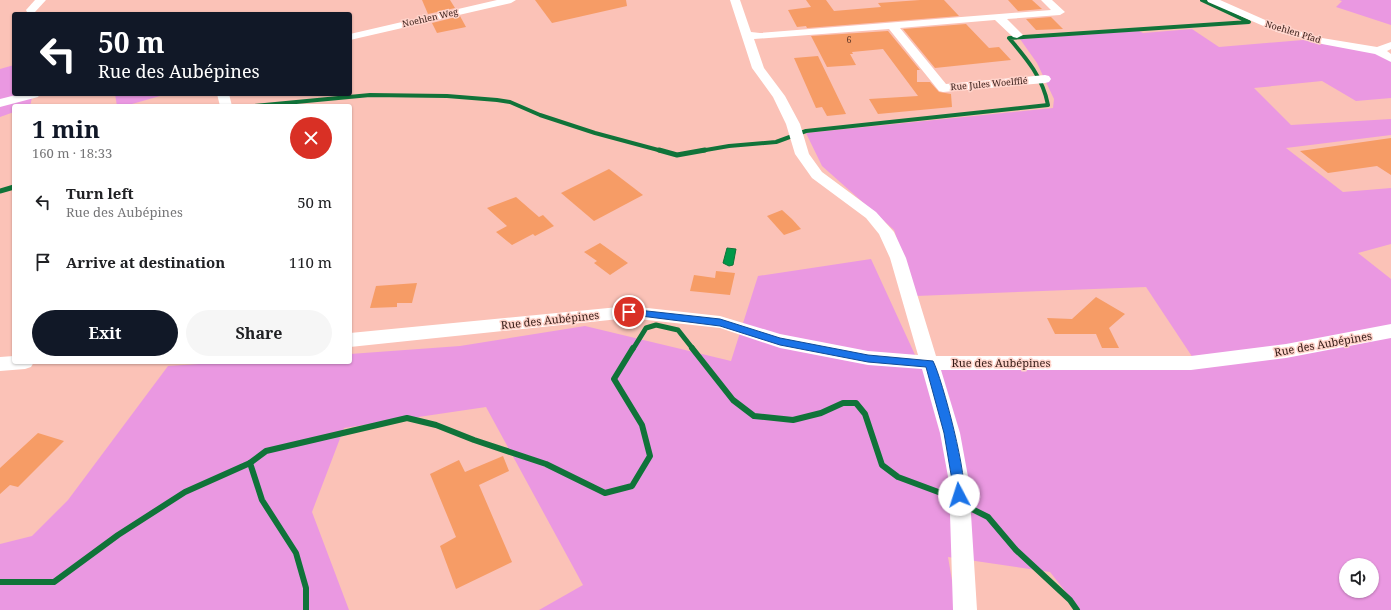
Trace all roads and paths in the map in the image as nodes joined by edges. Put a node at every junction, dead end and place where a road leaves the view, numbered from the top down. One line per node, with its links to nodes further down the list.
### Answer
1 (42, 0): 7 (street)
2 (511, 0): 6 (street, Noehlen Weg)
3 (735, 0): 10 (street)
4 (1046, 0): 8 (street)
5 (1212, 0): 14 (street, Noehlen Pfad)
6 (468, 4): 12 (street, Noehlen Weg)
7 (31, 10)
8 (998, 17): 9 (street); 11 (street)
9 (892, 25): 10 (street); 16 (street, Rue Jules Woelfflé)
10 (748, 35): 22 (street)
11 (1017, 35)
12 (352, 36)
13 (1391, 45): 14 (street)
14 (1378, 51): 15 (street)
15 (1391, 59)
16 (1045, 79)
17 (26, 96): 18 (street)
18 (0, 103)
19 (1391, 331): 22 (street, Rue des Aubépines)
20 (352, 340): 22 (street, Rue des Aubépines)
21 (12, 363): 23 (street)
22 (930, 363): 24 (street)
23 (0, 364)
24 (965, 610)

